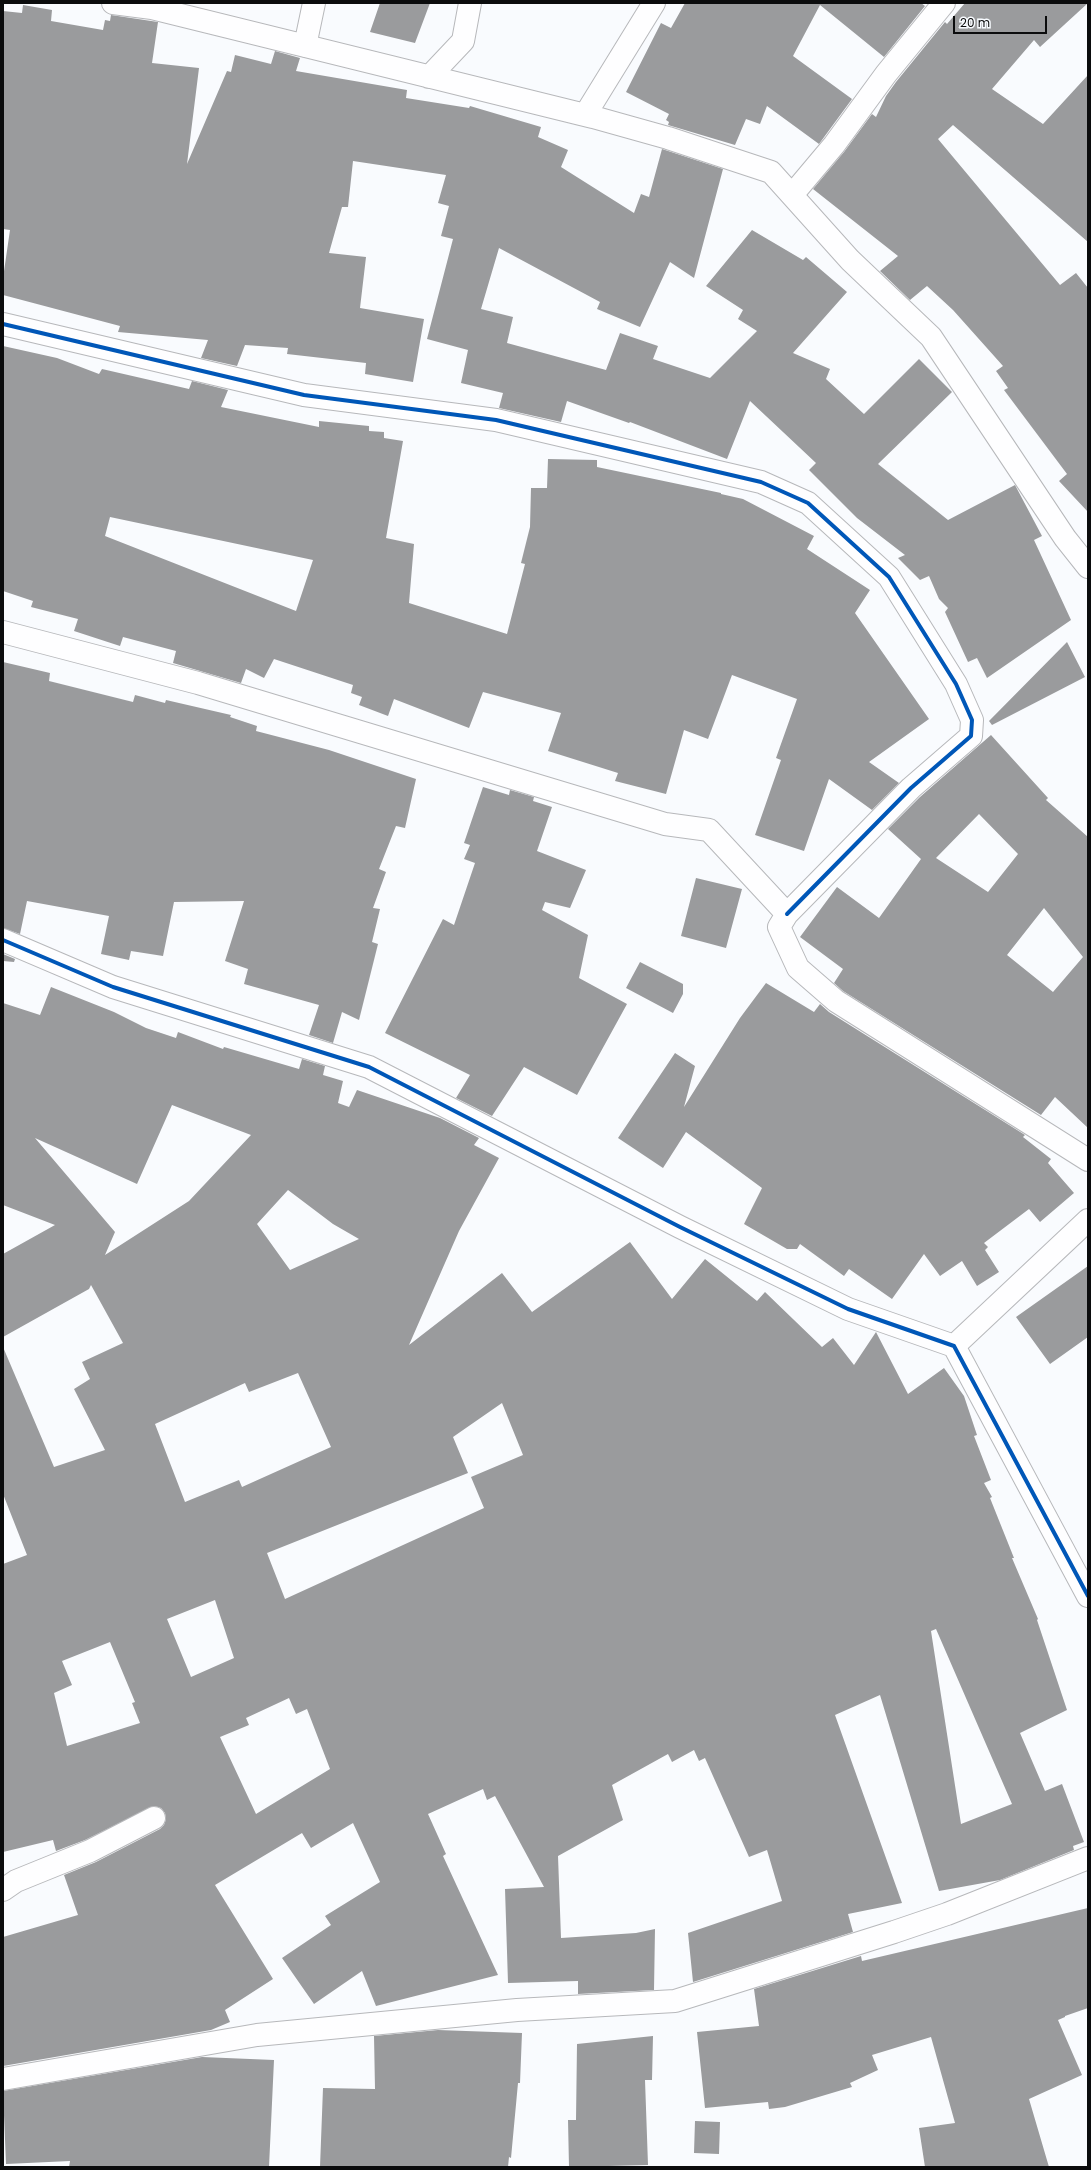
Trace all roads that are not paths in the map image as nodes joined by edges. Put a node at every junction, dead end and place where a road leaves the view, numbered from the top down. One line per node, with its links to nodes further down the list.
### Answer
1 (113, 3): 6 (street)
2 (314, 3): 6 (street)
3 (470, 3): 7 (street)
4 (654, 3): 8 (street)
5 (944, 3): 9 (street)
6 (305, 46): 7 (street)
7 (429, 77): 8 (street)
8 (585, 115): 9 (street)
9 (792, 195): 11 (street)
10 (3, 324): 13 (street)
11 (1088, 567)
12 (3, 632): 13 (street)
13 (787, 914): 15 (street)
14 (3, 940): 17 (street)
15 (1088, 1160)
16 (1088, 1220): 17 (street)
17 (954, 1346): 18 (street)
18 (1088, 1596)
19 (154, 1818): 21 (street)
20 (1088, 1858): 22 (street)
21 (3, 1890)
22 (3, 2079)

